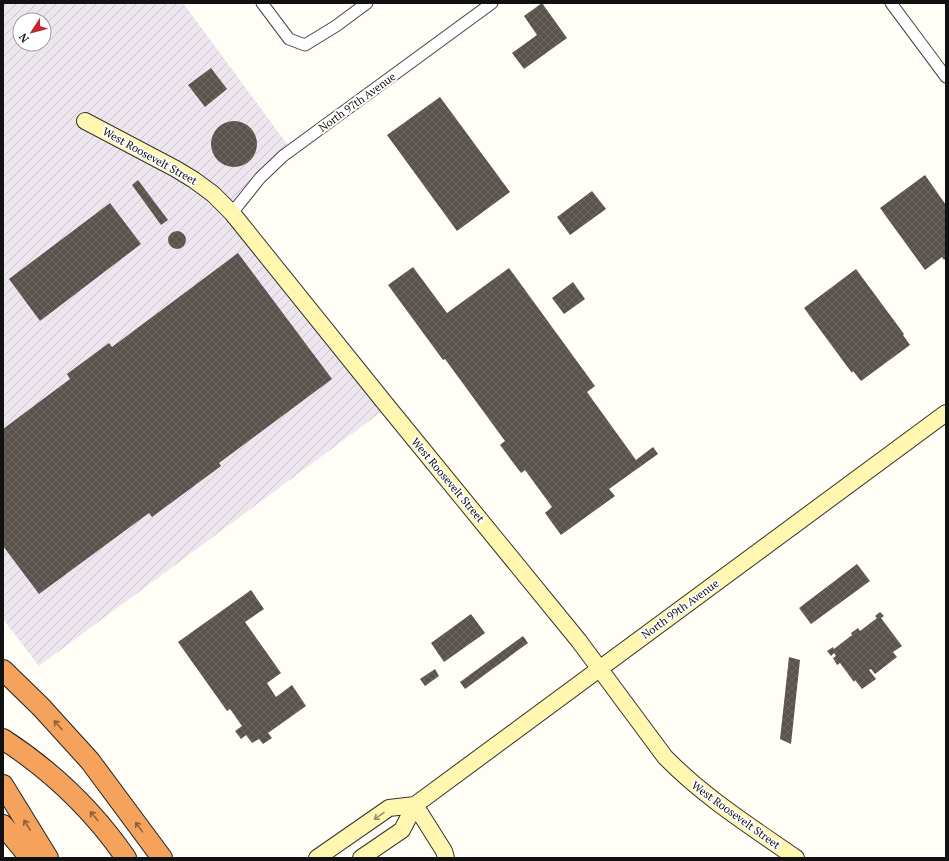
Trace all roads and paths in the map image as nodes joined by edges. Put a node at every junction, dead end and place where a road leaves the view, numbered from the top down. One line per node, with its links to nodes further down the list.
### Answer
1 (262, 3): 2 (street)
2 (367, 3)
3 (492, 3): 7 (street, North 97th Avenue)
4 (891, 3): 5 (street)
5 (946, 77)
6 (85, 121): 7 (street, West Roosevelt Street)
7 (232, 213): 9 (street, West Roosevelt Street)
8 (946, 413): 9 (street, North 99th Avenue)
9 (600, 668): 13 (street, North 99th Avenue); 22 (street, West Roosevelt Street)
10 (3, 670): 18 (highway, one-way to 10)
11 (3, 739): 17 (highway, one-way to 11)
12 (3, 785): 16 (highway, one-way to 12)
13 (415, 805): 19 (street, North 99th Avenue, one-way to 19); 20 (street, North 99th Avenue); 21 (street)
14 (3, 824): 15 (highway)
15 (30, 858)
16 (48, 858)
17 (126, 858)
18 (162, 858)
19 (317, 858)
20 (361, 858)
21 (446, 858)
22 (796, 858)

